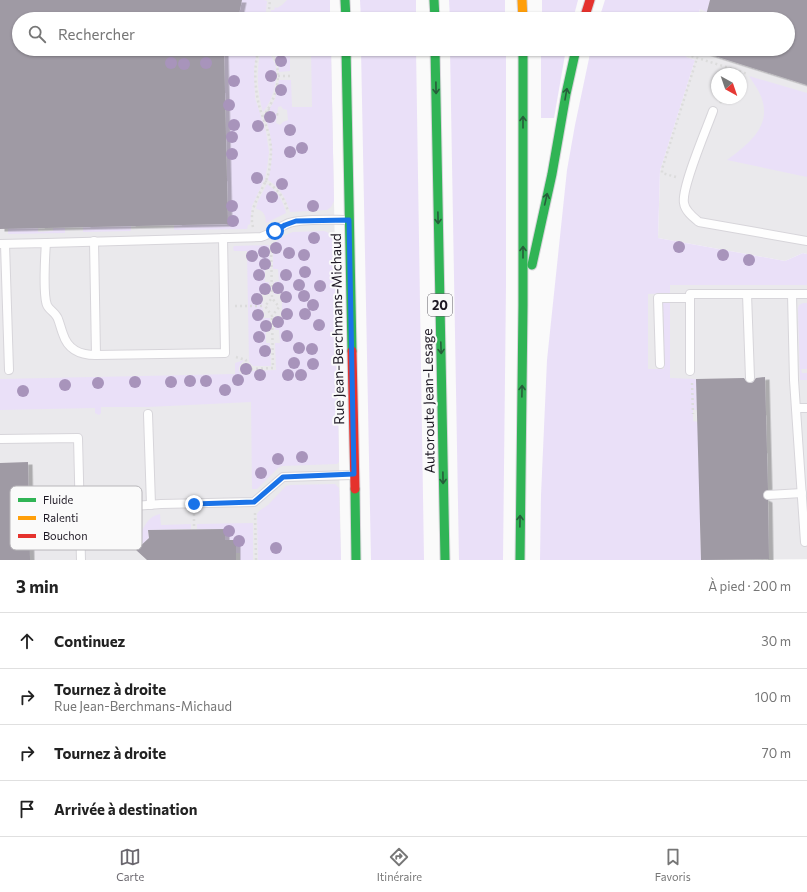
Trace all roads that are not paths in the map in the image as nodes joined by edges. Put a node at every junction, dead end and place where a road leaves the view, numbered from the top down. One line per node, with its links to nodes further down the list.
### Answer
1 (345, 0): 5 (main road)
2 (434, 0): 6 (main road)
3 (522, 0): 7 (main road)
4 (590, 0): 8 (main road)
5 (346, 12)
6 (435, 12)
7 (523, 12)
8 (586, 12)
9 (346, 56): 14 (main road, Rue Jean-Berchmans-Michaud)
10 (435, 56): 45 (main road, Autoroute Jean-Lesage / 20, one-way to 45)
11 (523, 56): 24 (main road, one-way to 11)
12 (574, 56): 24 (main road, one-way to 12)
13 (713, 111): 16 (lane)
14 (349, 220): 15 (lane); 34 (main road, Rue Jean-Berchmans-Michaud)
15 (223, 238): 17 (lane); 25 (lane)
16 (806, 238)
17 (94, 242): 18 (lane); 25 (lane)
18 (46, 243): 19 (lane); 25 (lane)
19 (3, 244): 27 (lane)
20 (747, 294): 21 (lane); 23 (lane); 29 (lane)
21 (792, 294): 22 (lane); 30 (lane)
22 (807, 294)
23 (690, 298): 26 (lane); 28 (lane)
24 (523, 305): 46 (main road, one-way to 24)
25 (96, 355)
26 (660, 364)
27 (9, 370)
28 (690, 371)
29 (750, 378)
30 (796, 408): 31 (lane); 35 (lane)
31 (807, 408)
32 (148, 414): 39 (lane)
33 (0, 440): 36 (lane)
34 (354, 474): 39 (lane); 44 (main road, Rue Jean-Berchmans-Michaud)
35 (804, 484): 37 (lane)
36 (79, 486)
37 (802, 493): 38 (lane); 41 (lane)
38 (768, 495)
39 (151, 505): 40 (lane)
40 (142, 506)
41 (805, 542)
42 (81, 550): 43 (lane)
43 (81, 560)
44 (356, 560)
45 (445, 560)
46 (520, 560)

